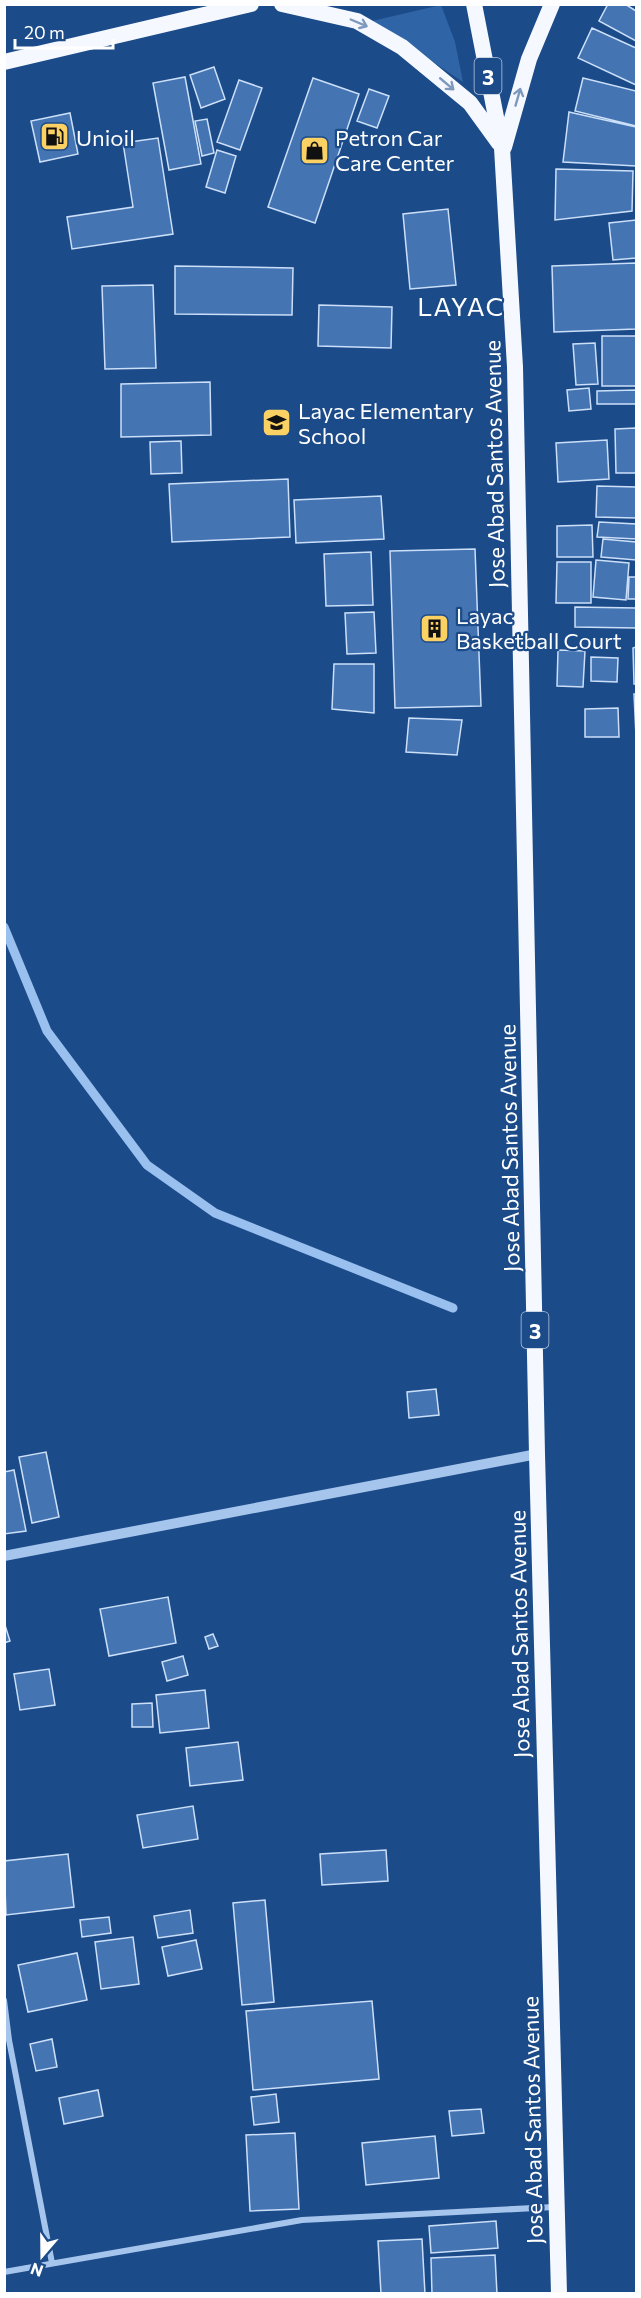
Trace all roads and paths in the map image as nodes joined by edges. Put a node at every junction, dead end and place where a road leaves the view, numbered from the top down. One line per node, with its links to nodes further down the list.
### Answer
1 (251, 4): 5 (highway)
2 (282, 4): 6 (highway, 3, one-way to 6)
3 (474, 4): 6 (highway, Jose Abad Santos Avenue / 3)
4 (552, 4): 6 (highway, one-way to 4)
5 (4, 62)
6 (502, 151): 7 (highway, Jose Abad Santos Avenue / 3)
7 (537, 1454): 8 (street); 11 (highway, Jose Abad Santos Avenue / 3)
8 (4, 1556)
9 (4, 2000): 10 (street)
10 (7, 2040): 12 (street)
11 (557, 2207): 12 (street); 14 (highway, Jose Abad Santos Avenue / 3)
12 (52, 2263): 13 (street)
13 (4, 2272)
14 (559, 2294)

